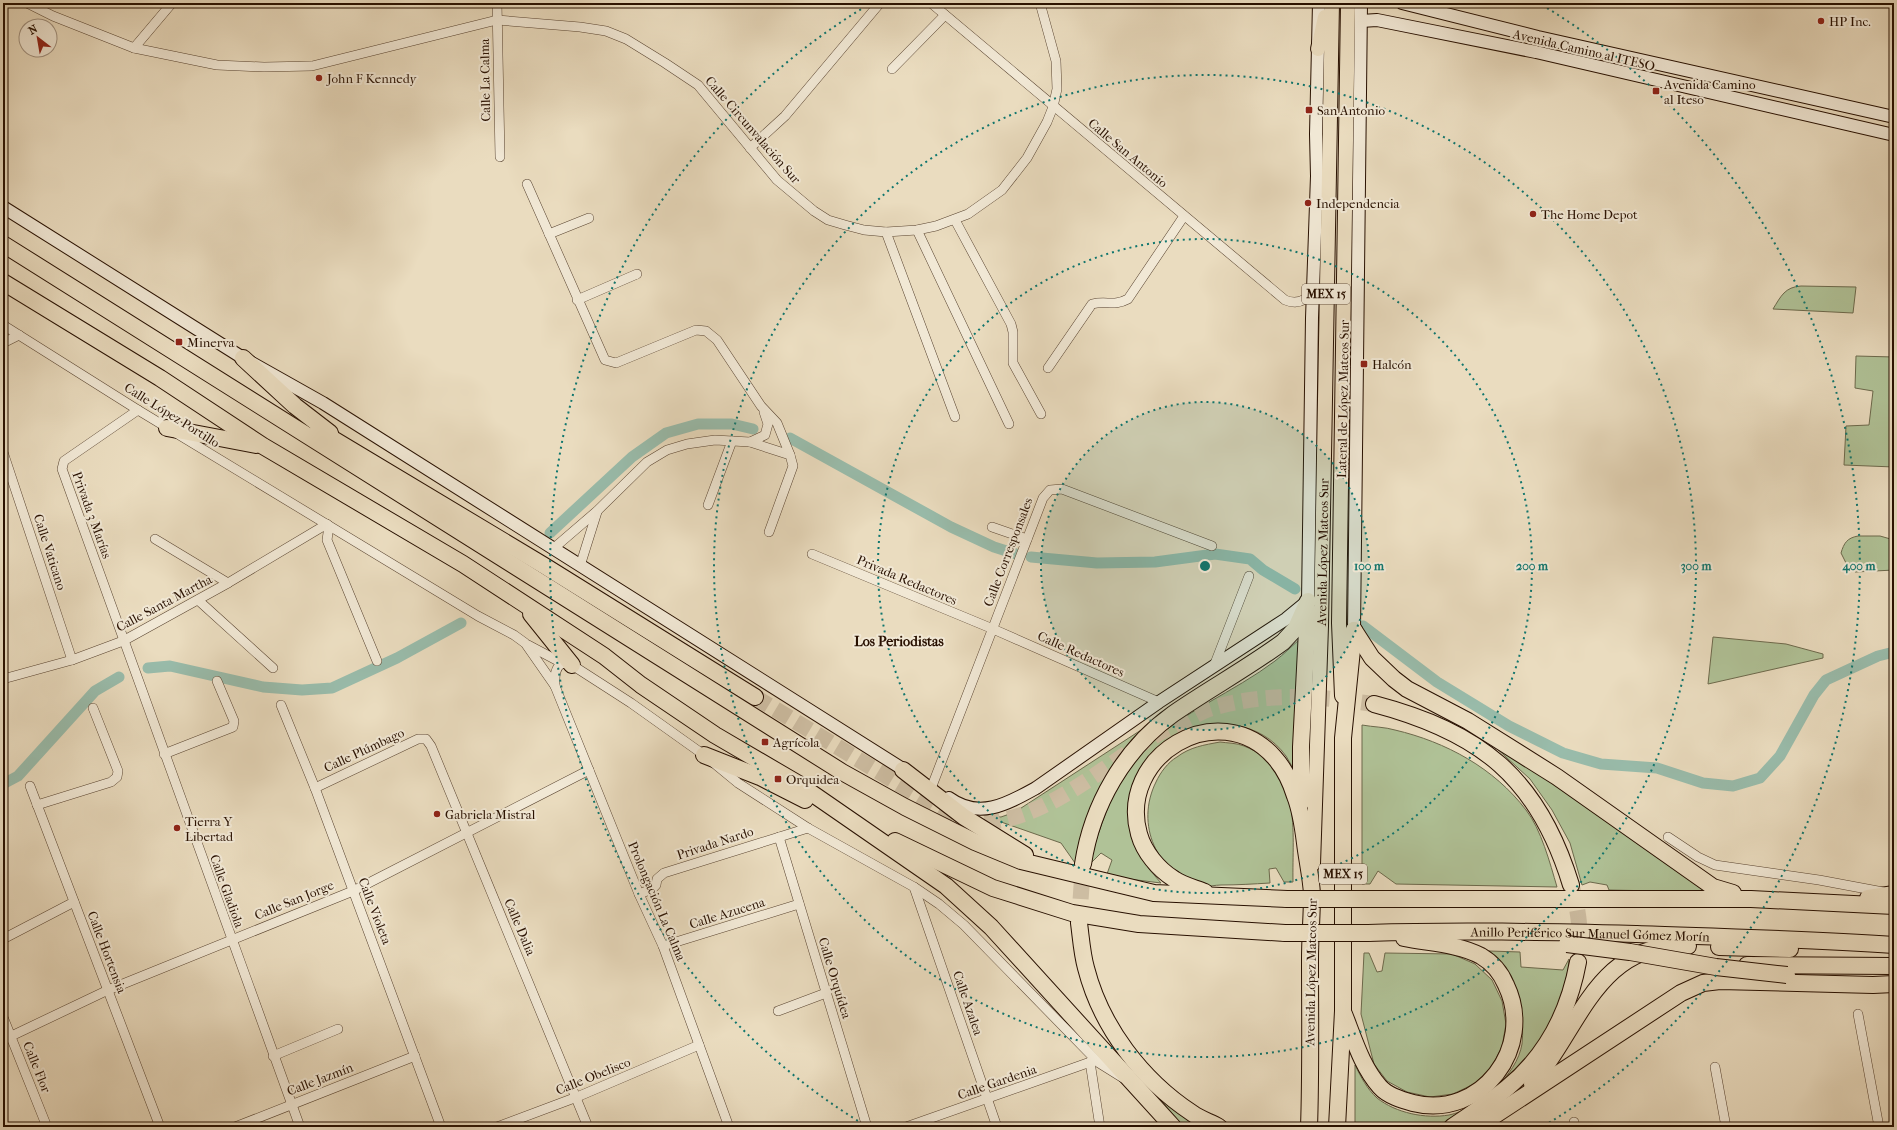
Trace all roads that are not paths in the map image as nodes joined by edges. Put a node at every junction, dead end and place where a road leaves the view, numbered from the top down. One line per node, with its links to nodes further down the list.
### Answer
1 (27, 3): 16 (street, Calle Circunvalación Sur)
2 (172, 3): 16 (street)
3 (497, 3): 14 (street, Calle La Calma)
4 (880, 3): 22 (street)
5 (931, 3): 13 (street, Calle San Antonio)
6 (1040, 3): 19 (street, Calle Circunvalación Sur)
7 (1319, 3): 17 (main road)
8 (1328, 3): 17 (main road)
9 (1332, 3): 110 (main road, Avenida López Mateos Sur / MEX 15)
10 (1348, 3): 89 (main road, Avenida López Mateos Sur / MEX 15)
11 (1361, 3): 15 (main road, Lateral de López Mateos Sur)
12 (1402, 3): 20 (main road, Avenida Camino al ITESO)
13 (945, 15): 18 (street); 19 (street, Calle San Antonio)
14 (497, 20): 16 (street, Calle Circunvalación Sur); 22 (street, Calle Circunvalación Sur); 23 (street, Calle La Calma)
15 (1361, 21): 21 (main road, Avenida Camino al ITESO); 72 (main road, Lateral de López Mateos Sur)
16 (134, 48)
17 (1318, 49): 35 (main road)
18 (892, 69)
19 (1053, 107): 26 (street, Calle San Antonio); 28 (street, Calle Circunvalación Sur)
20 (1894, 117)
21 (1894, 135)
22 (750, 148): 30 (street, Calle Circunvalación Sur)
23 (500, 157)
24 (527, 184): 31 (street)
25 (3, 207): 40 (main road)
26 (1184, 216): 35 (street, Calle San Antonio); 42 (street)
27 (588, 218): 31 (street)
28 (955, 220): 29 (street, Calle Circunvalación Sur); 45 (street)
29 (917, 230): 30 (street, Calle Circunvalación Sur); 47 (street)
30 (886, 232): 46 (street)
31 (549, 234): 36 (street)
32 (3, 244): 41 (highway)
33 (637, 274): 36 (street)
34 (3, 282): 51 (highway)
35 (1313, 291): 70 (main road)
36 (577, 300): 43 (street)
37 (3, 325): 38 (street, Calle López Portillo)
38 (19, 335): 39 (street); 44 (street, Calle López Portillo)
39 (3, 343)
40 (244, 358): 52 (highway); 63 (main road)
41 (192, 364): 52 (highway); 106 (highway)
42 (1048, 368)
43 (761, 406): 50 (street); 54 (street)
44 (138, 410): 48 (street, Calle López Portillo); 74 (street, Privada 3 Marías)
45 (1041, 414)
46 (956, 417)
47 (1009, 424)
48 (167, 428): 51 (highway); 57 (street, Calle López Portillo)
49 (732, 441): 50 (street); 55 (street); 56 (street)
50 (750, 442): 54 (street)
51 (263, 446): 71 (highway)
52 (347, 446): 84 (highway)
53 (3, 452): 76 (street, Calle Vaticano)
54 (790, 455): 59 (street)
55 (708, 505)
56 (597, 511): 63 (street); 65 (street)
57 (328, 525): 66 (street, Calle López Portillo); 68 (street, Calle Santa Martha); 77 (street)
58 (992, 527): 61 (street)
59 (769, 532)
60 (155, 539): 68 (street)
61 (1027, 539): 62 (street, Calle Corresponsales); 73 (street, Calle Corresponsales)
62 (1212, 546)
63 (554, 548): 65 (main road)
64 (812, 554): 73 (street, Privada Redactores)
65 (580, 566): 94 (main road)
66 (412, 576): 75 (street, Prolongación La Calma)
67 (1249, 576): 79 (street)
68 (228, 583): 69 (street, Calle Santa Martha)
69 (198, 600): 74 (street, Calle Santa Martha); 80 (street)
70 (1308, 600): 79 (main road); 100 (highway); 105 (highway)
71 (522, 604): 78 (highway); 99 (highway)
72 (1354, 628): 89 (highway); 114 (highway)
73 (992, 629): 85 (street, Calle Redactores); 96 (street, Calle Corresponsales)
74 (123, 641): 76 (street, Calle Santa Martha); 91 (street, Calle Gladiola)
75 (525, 643): 78 (street); 83 (street, Prolongación La Calma)
76 (72, 660): 81 (street, Calle Santa Martha)
77 (377, 661)
78 (567, 664): 83 (street); 92 (street)
79 (1214, 666): 85 (main road)
80 (273, 668)
81 (3, 678)
82 (217, 681): 91 (street)
83 (555, 686): 93 (street, Prolongación La Calma)
84 (755, 697)
85 (1159, 702): 96 (main road)
86 (1374, 704): 107 (highway)
87 (281, 705): 97 (street, Calle Violeta)
88 (93, 708): 98 (street)
89 (1343, 738): 134 (highway, Avenida López Mateos Sur / MEX 15)
90 (426, 739): 97 (street, Calle Plúmbago); 102 (street, Calle Dalia)
91 (164, 754): 123 (street, Calle Gladiola)
92 (704, 755): 99 (highway); 101 (street)
93 (589, 770): 102 (street, Calle San Jorge); 111 (street, Prolongación La Calma)
94 (903, 770): 96 (main road); 106 (highway)
95 (30, 786): 98 (street, Calle Hortensia)
96 (932, 786)
97 (315, 788): 109 (street, Calle Violeta)
98 (38, 805): 115 (street, Calle Hortensia)
99 (828, 805): 121 (highway, Anillo Periférico Sur Manuel Gómez Morín, bridge); 145 (highway)
100 (1301, 816): 110 (highway); 113 (highway)
101 (808, 828): 103 (street, Privada Nardo); 108 (street)
102 (467, 833): 109 (street, Calle San Jorge); 146 (street, Calle Dalia)
103 (778, 837): 111 (street, Privada Nardo); 117 (street, Calle Orquídea)
104 (1668, 837): 112 (street)
105 (1083, 864)
106 (1046, 868): 113 (highway)
107 (1571, 885)
108 (914, 887): 143 (street); 148 (street, Calle Azalea)
109 (353, 891): 123 (street, Calle San Jorge); 142 (street, Calle Violeta)
110 (1312, 893): 165 (highway, Avenida López Mateos Sur / MEX 15)
111 (639, 894): 125 (street, Prolongación La Calma)
112 (1894, 894): 116 (highway)
113 (1214, 897): 114 (highway, bridge)
114 (1751, 899): 116 (highway)
115 (74, 902): 122 (street); 131 (street, Calle Hortensia)
116 (1841, 903): 118 (highway)
117 (799, 904): 125 (street, Calle Azucena); 132 (street, Calle Orquídea)
118 (1894, 906)
119 (1079, 923): 164 (highway)
120 (1436, 931): 121 (highway, Anillo Periférico Sur Manuel Gómez Morín); 124 (highway, Anillo Periférico Sur Manuel Gómez Morín); 129 (highway, bridge)
121 (1368, 933): 134 (highway)
122 (3, 939)
123 (231, 940): 131 (street, Calle San Jorge); 141 (street, Calle Gladiola)
124 (1894, 945)
125 (663, 946): 139 (street, Prolongación La Calma)
126 (1894, 948): 147 (highway)
127 (1578, 962): 167 (highway)
128 (1894, 966): 140 (highway)
129 (1894, 976)
130 (1894, 984): 147 (highway)
131 (108, 990): 138 (street, Calle San Jorge); 152 (street, Calle Hortensia)
132 (826, 994): 133 (street); 159 (street, Calle Orquídea)
133 (778, 1011)
134 (1343, 1011): 166 (highway, Avenida López Mateos Sur / MEX 15)
135 (1858, 1014): 170 (street)
136 (3, 1017): 138 (street, Calle Flor)
137 (338, 1029): 141 (street)
138 (7, 1039): 151 (street, Calle Flor)
139 (699, 1045): 146 (street, Calle Obelisco); 158 (street, Prolongación La Calma)
140 (1578, 1052)
141 (273, 1056): 149 (street, Calle Gladiola)
142 (415, 1056): 149 (street, Calle Jazmín); 155 (street, Calle Violeta)
143 (1093, 1061): 145 (street); 148 (street, Calle Gardenia); 162 (street)
144 (1715, 1067): 169 (street)
145 (1131, 1081): 163 (highway)
146 (577, 1097): 156 (street, Calle Obelisco); 157 (street, Calle Dalia)
147 (1519, 1098): 168 (highway)
148 (988, 1099): 150 (street, Calle Gardenia); 161 (street, Calle Azalea)
149 (291, 1105): 153 (street, Calle Jazmín); 154 (street, Calle Gladiola)
150 (921, 1125): 160 (street, Calle Gardenia)
151 (47, 1127)
152 (160, 1127)
153 (235, 1127)
154 (300, 1127)
155 (442, 1127)
156 (497, 1127)
157 (588, 1127)
158 (729, 1127)
159 (867, 1127)
160 (906, 1127)
161 (997, 1127)
162 (1100, 1127)
163 (1173, 1127)
164 (1219, 1127)
165 (1309, 1127)
166 (1336, 1127)
167 (1452, 1127)
168 (1477, 1127)
169 (1726, 1127)
170 (1879, 1127)

